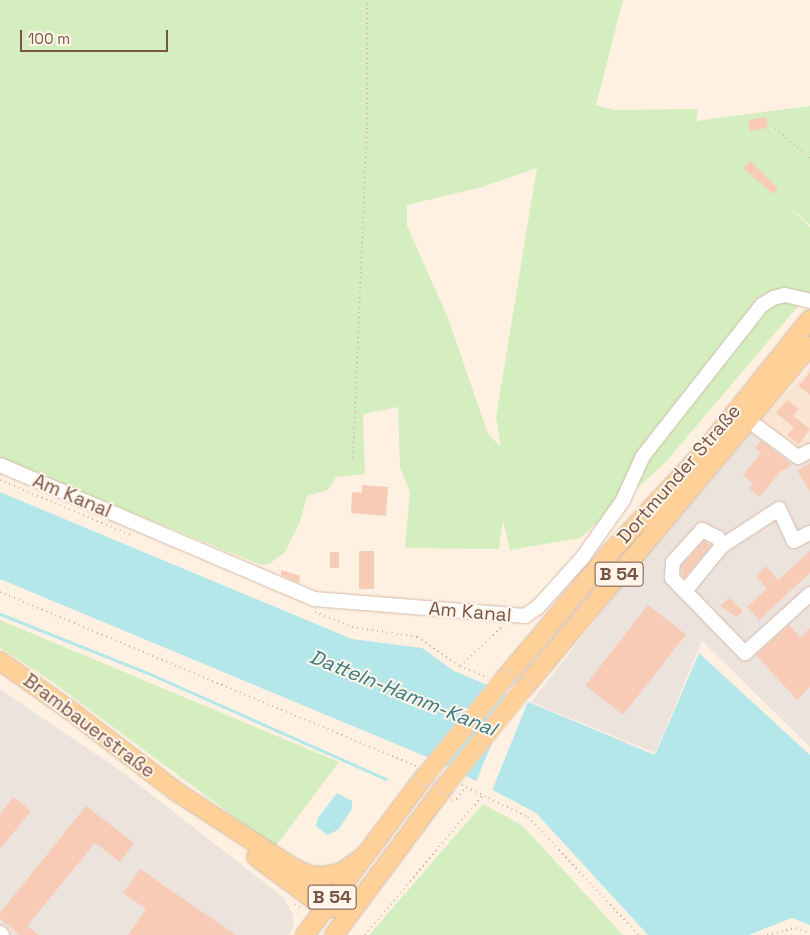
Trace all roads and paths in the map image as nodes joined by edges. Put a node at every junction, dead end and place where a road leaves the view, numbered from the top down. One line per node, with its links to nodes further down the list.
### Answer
1 (367, 0): 9 (path)
2 (774, 128): 3 (path)
3 (810, 158)
4 (809, 301): 16 (lane, Am Kanal)
5 (810, 319): 19 (main road, Dortmunder Straße / B 54, bridge)
6 (810, 346): 7 (main road, Dortmunder Straße / B 54)
7 (748, 420): 8 (lane); 21 (main road, Dortmunder Straße / B 54, bridge)
8 (810, 451)
9 (353, 458)
10 (0, 465): 16 (lane, Am Kanal)
11 (810, 533): 12 (lane)
12 (722, 546): 13 (lane); 13 (lane)
13 (685, 591): 15 (lane)
14 (0, 592): 19 (path)
15 (810, 594)
16 (510, 616): 18 (path)
17 (0, 661): 20 (main road, Brambauerstraße)
18 (460, 666)
19 (421, 771): 23 (main road, Dortmunder Straße / B 54)
20 (177, 792): 24 (main road, Brambauerstraße); 26 (main road, Brambauerstraße)
21 (446, 793): 22 (path); 25 (main road, Dortmunder Straße / B 54)
22 (482, 796): 30 (path); 31 (path)
23 (360, 859): 24 (main road); 26 (main road, Dortmunder Straße / B 54)
24 (310, 875): 26 (main road)
25 (357, 903): 26 (main road); 27 (main road, Dortmunder Straße / B 54)
26 (328, 906): 27 (main road); 29 (main road, Dortmunder Straße / B 54)
27 (336, 932)
28 (810, 933): 32 (path)
29 (305, 935)
30 (365, 935)
31 (639, 935)
32 (767, 935)

